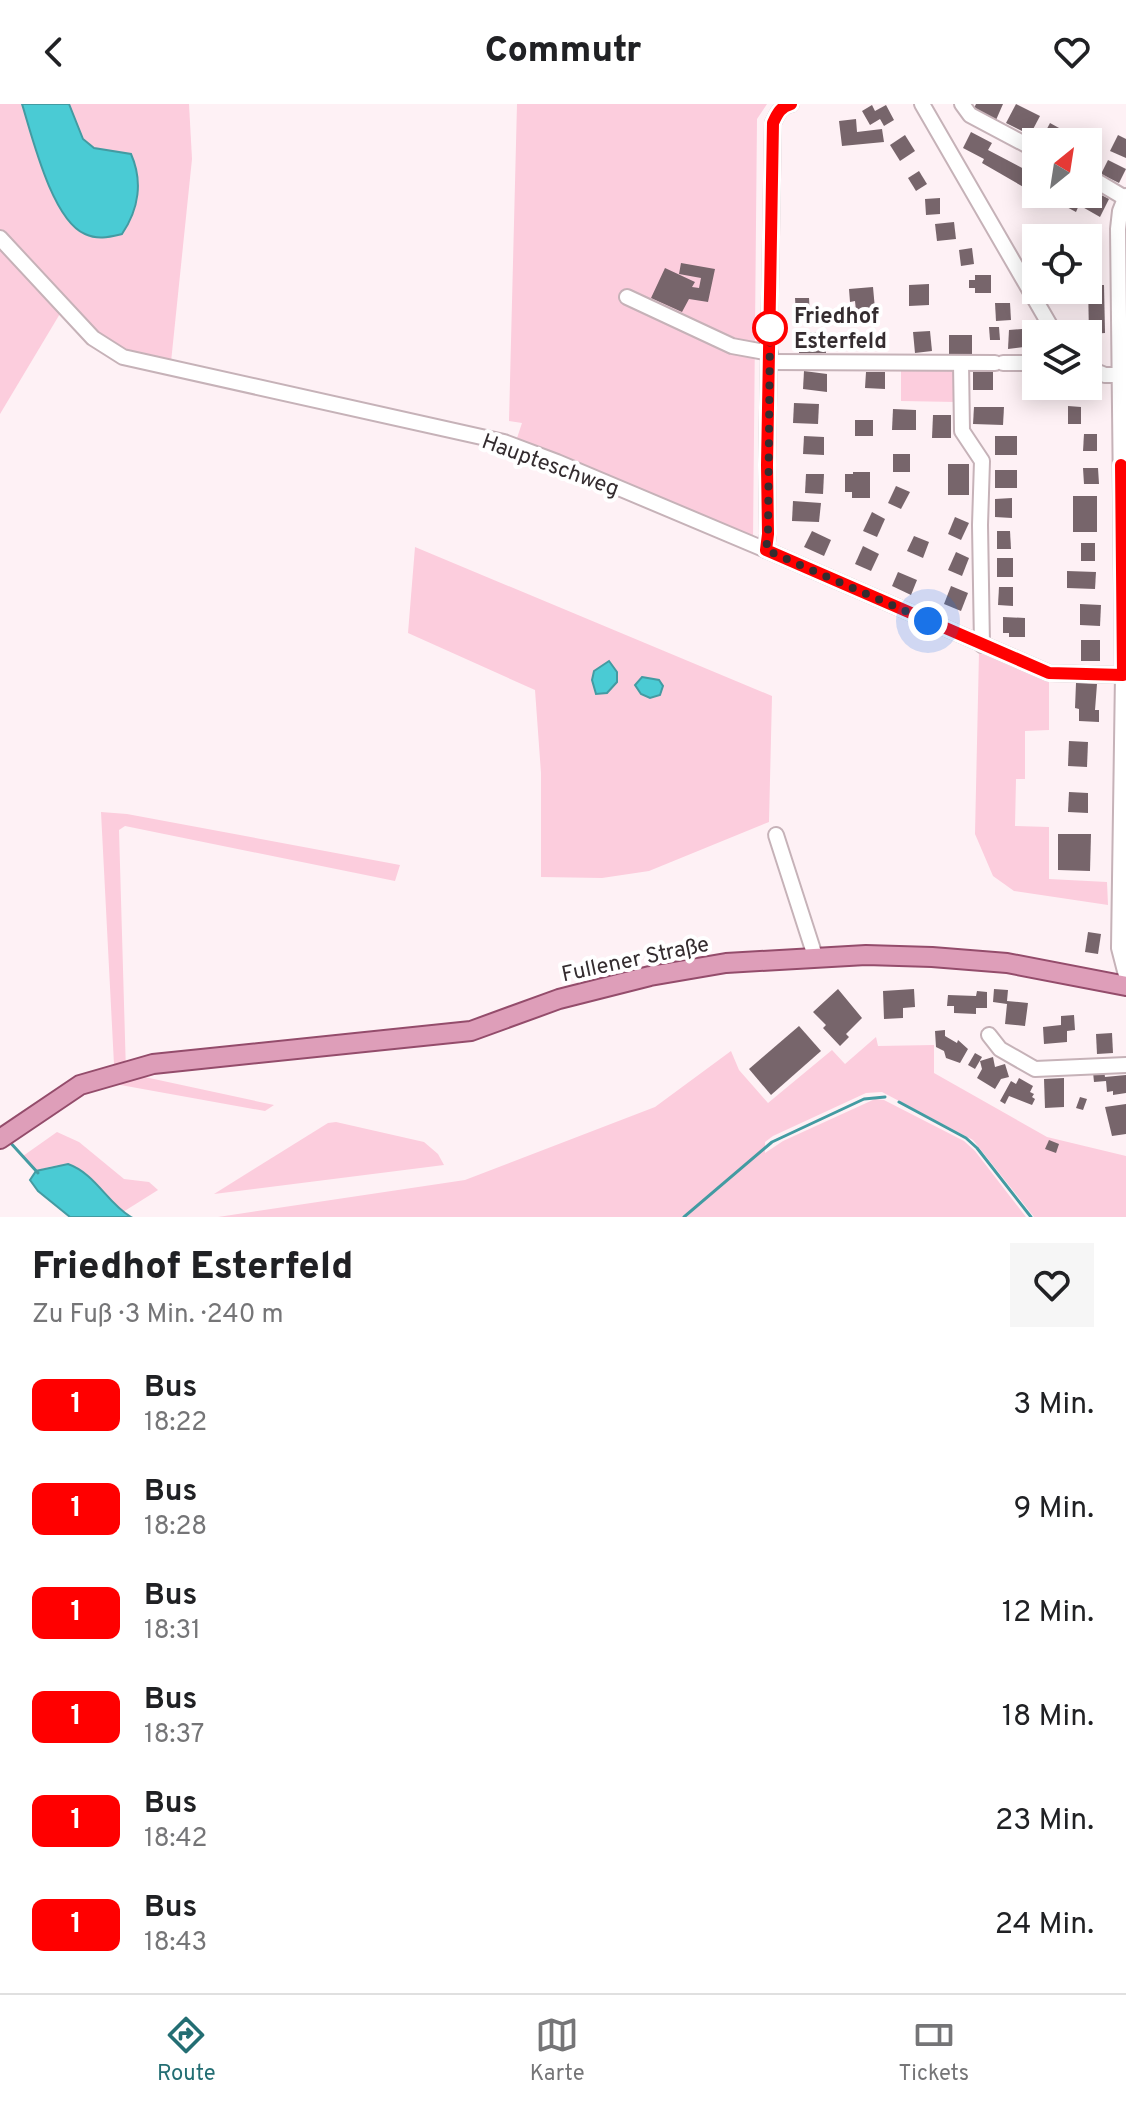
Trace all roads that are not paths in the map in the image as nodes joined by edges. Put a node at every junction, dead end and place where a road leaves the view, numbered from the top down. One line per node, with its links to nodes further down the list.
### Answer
1 (791, 104): 11 (street)
2 (922, 104): 10 (street)
3 (962, 104): 4 (street)
4 (1022, 143)
5 (1102, 184): 6 (street)
6 (1126, 197): 8 (street)
7 (0, 238): 16 (street, Haupteschweg)
8 (1123, 274): 15 (street)
9 (627, 297): 11 (street)
10 (1047, 320)
11 (770, 358): 12 (street); 16 (street)
12 (961, 363): 13 (street); 17 (street)
13 (1022, 363)
14 (1102, 374): 15 (street)
15 (1123, 375): 18 (street)
16 (766, 550): 17 (street, Haupteschweg)
17 (982, 645): 18 (street, Haupteschweg)
18 (1123, 675): 21 (street)
19 (776, 835): 20 (street)
20 (815, 956): 22 (main road, Fullener Straße); 25 (main road, Fullener Straße)
21 (1126, 975)
22 (1126, 986)
23 (989, 1035): 24 (street)
24 (1126, 1065)
25 (6, 1136)

